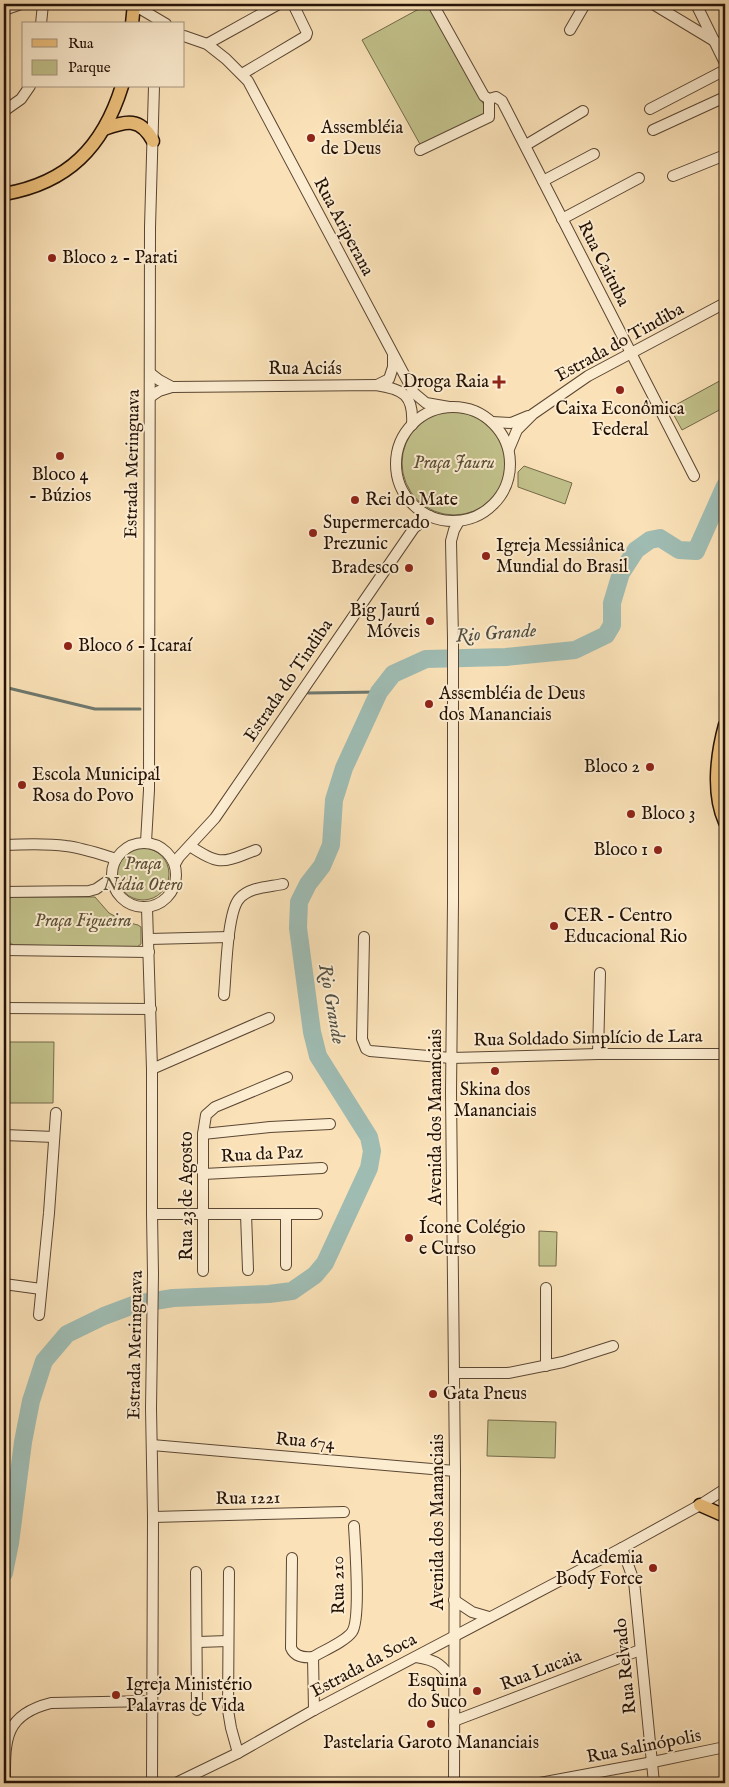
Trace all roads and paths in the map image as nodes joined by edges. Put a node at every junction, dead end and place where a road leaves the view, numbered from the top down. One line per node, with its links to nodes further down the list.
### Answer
1 (21, 4): 10 (street)
2 (43, 4): 11 (street)
3 (134, 4): 12 (main road); 13 (street)
4 (279, 4): 17 (street)
5 (293, 4): 20 (street)
6 (585, 4): 14 (street)
7 (653, 4): 16 (street)
8 (696, 4): 16 (street)
9 (435, 8): 25 (street, Rua Caituba)
10 (4, 10)
11 (41, 22)
12 (132, 22)
13 (163, 22)
14 (570, 30)
15 (185, 36): 17 (street, Rua Ariperana)
16 (716, 42): 18 (street)
17 (207, 44): 20 (street, Rua Ariperana)
18 (725, 63)
19 (725, 70): 26 (street)
20 (242, 74): 43 (street, Rua Ariperana)
21 (29, 88): 27 (street)
22 (121, 88): 29 (main road)
23 (154, 88): 31 (street, Estrada Meringuava)
24 (725, 97): 30 (street)
25 (489, 99): 32 (street, Rua Caituba); 33 (street)
26 (650, 109)
27 (4, 111)
28 (583, 111): 32 (street)
29 (104, 130): 31 (main road); 39 (main road)
30 (653, 130)
31 (153, 141): 44 (street, Estrada Meringuava)
32 (526, 145): 38 (street, Rua Caituba)
33 (420, 150)
34 (594, 154): 38 (street)
35 (725, 156): 36 (street)
36 (672, 176)
37 (639, 178): 40 (street)
38 (543, 181): 40 (street, Rua Caituba)
39 (4, 194)
40 (562, 219): 42 (street, Rua Caituba)
41 (725, 303): 42 (street, Estrada do Tindiba)
42 (630, 353): 49 (street, Estrada do Tindiba); 53 (street, Rua Caituba)
43 (393, 356): 45 (street); 48 (street, Rua Ariperana)
44 (150, 373): 46 (street); 47 (street, Estrada Meringuava)
45 (376, 385): 46 (street, Rua Aciás); 51 (street, Rua Aciás)
46 (172, 387): 47 (street, Rua Aciás)
47 (150, 398): 61 (street, Estrada Meringuava)
48 (449, 407): 50 (street); 51 (street)
49 (533, 414): 50 (street, Estrada do Tindiba); 52 (street, Estrada do Tindiba)
50 (492, 422): 52 (street)
51 (412, 424): 54 (street)
52 (509, 449): 56 (street)
53 (694, 476)
54 (415, 506): 55 (street); 57 (street)
55 (434, 518): 56 (street); 57 (street, Estrada do Tindiba); 58 (street, Avenida dos Mananciais)
56 (460, 521): 58 (street, Avenida dos Mananciais)
57 (414, 528): 63 (street, Estrada do Tindiba)
58 (451, 541): 84 (street, Avenida dos Mananciais)
59 (725, 725): 60 (main road)
60 (725, 822)
61 (146, 842): 65 (street); 66 (street)
62 (4, 845): 66 (street)
63 (189, 847): 64 (street); 65 (street); 67 (street, Estrada do Tindiba)
64 (256, 850)
65 (168, 852): 67 (street)
66 (116, 859): 68 (street)
67 (175, 864): 71 (street)
68 (112, 878): 70 (street); 71 (street)
69 (283, 884): 72 (street)
70 (4, 892)
71 (147, 908): 74 (street, Estrada Meringuava)
72 (229, 937): 74 (street); 78 (street)
73 (364, 937): 84 (street, Rua Soldado Simplício de Lara)
74 (149, 939): 76 (street, Estrada Meringuava)
75 (4, 950): 76 (street)
76 (149, 952): 80 (street, Estrada Meringuava)
77 (600, 973): 82 (street)
78 (224, 995)
79 (4, 1008): 80 (street)
80 (151, 1009): 85 (street, Estrada Meringuava)
81 (269, 1018): 85 (street)
82 (598, 1054): 83 (street, Rua Soldado Simplício de Lara); 84 (street, Rua Soldado Simplício de Lara)
83 (725, 1054)
84 (451, 1058): 108 (street, Avenida dos Mananciais)
85 (152, 1069): 94 (street, Estrada Meringuava)
86 (287, 1077): 89 (street, Rua 23 de Agosto)
87 (56, 1113): 91 (street)
88 (330, 1124): 89 (street)
89 (204, 1134): 93 (street, Rua 23 de Agosto)
90 (4, 1135): 91 (street)
91 (54, 1138): 104 (street)
92 (322, 1168): 93 (street, Rua da Paz)
93 (204, 1174): 95 (street, Rua 23 de Agosto)
94 (152, 1214): 95 (street); 109 (street, Estrada Meringuava)
95 (203, 1214): 96 (street); 101 (street, Rua 23 de Agosto)
96 (246, 1214): 97 (street); 100 (street)
97 (286, 1214): 98 (street); 99 (street)
98 (317, 1214)
99 (286, 1265)
100 (248, 1270)
101 (203, 1271)
102 (4, 1284): 104 (street)
103 (546, 1288): 107 (street)
104 (41, 1289): 105 (street)
105 (39, 1316)
106 (613, 1346): 107 (street)
107 (546, 1366): 108 (street)
108 (454, 1373): 110 (street, Avenida dos Mananciais)
109 (152, 1445): 110 (street, Rua 674); 115 (street, Estrada Meringuava)
110 (455, 1471): 121 (street, Avenida dos Mananciais)
111 (725, 1489): 112 (street, Estrada da Soca)
112 (700, 1506): 114 (main road); 117 (street, Estrada da Soca)
113 (344, 1512): 115 (street, Rua 1221)
114 (725, 1516)
115 (153, 1517): 130 (street, Estrada Meringuava)
116 (354, 1526): 127 (street, Rua 210)
117 (622, 1548): 122 (street, Estrada da Soca); 126 (street, Rua Relvado)
118 (292, 1558): 127 (street)
119 (196, 1572): 124 (street)
120 (229, 1572): 125 (street)
121 (454, 1600): 122 (street); 123 (street, Avenida dos Mananciais)
122 (489, 1617): 123 (street, Estrada da Soca)
123 (454, 1636): 128 (street, Estrada da Soca); 129 (street, Avenida dos Mananciais)
124 (198, 1642): 125 (street); 131 (street)
125 (228, 1642): 135 (street)
126 (640, 1650): 133 (street, Rua Lucaia); 136 (street, Rua Relvado)
127 (313, 1657): 132 (street)
128 (416, 1657): 129 (street); 132 (street, Estrada da Soca)
129 (454, 1684): 133 (street, Avenida dos Mananciais)
130 (152, 1701): 137 (street); 138 (street, Estrada Meringuava)
131 (197, 1710)
132 (314, 1710): 135 (street, Estrada da Soca)
133 (454, 1721): 140 (street, Avenida dos Mananciais)
134 (725, 1747): 136 (street, Rua Salinópolis)
135 (238, 1752): 139 (street, Estrada da Soca)
136 (653, 1762): 141 (street, Rua Salinópolis); 142 (street, Rua Relvado)
137 (5, 1783)
138 (152, 1783)
139 (176, 1783)
140 (454, 1783)
141 (540, 1783)
142 (654, 1783)

